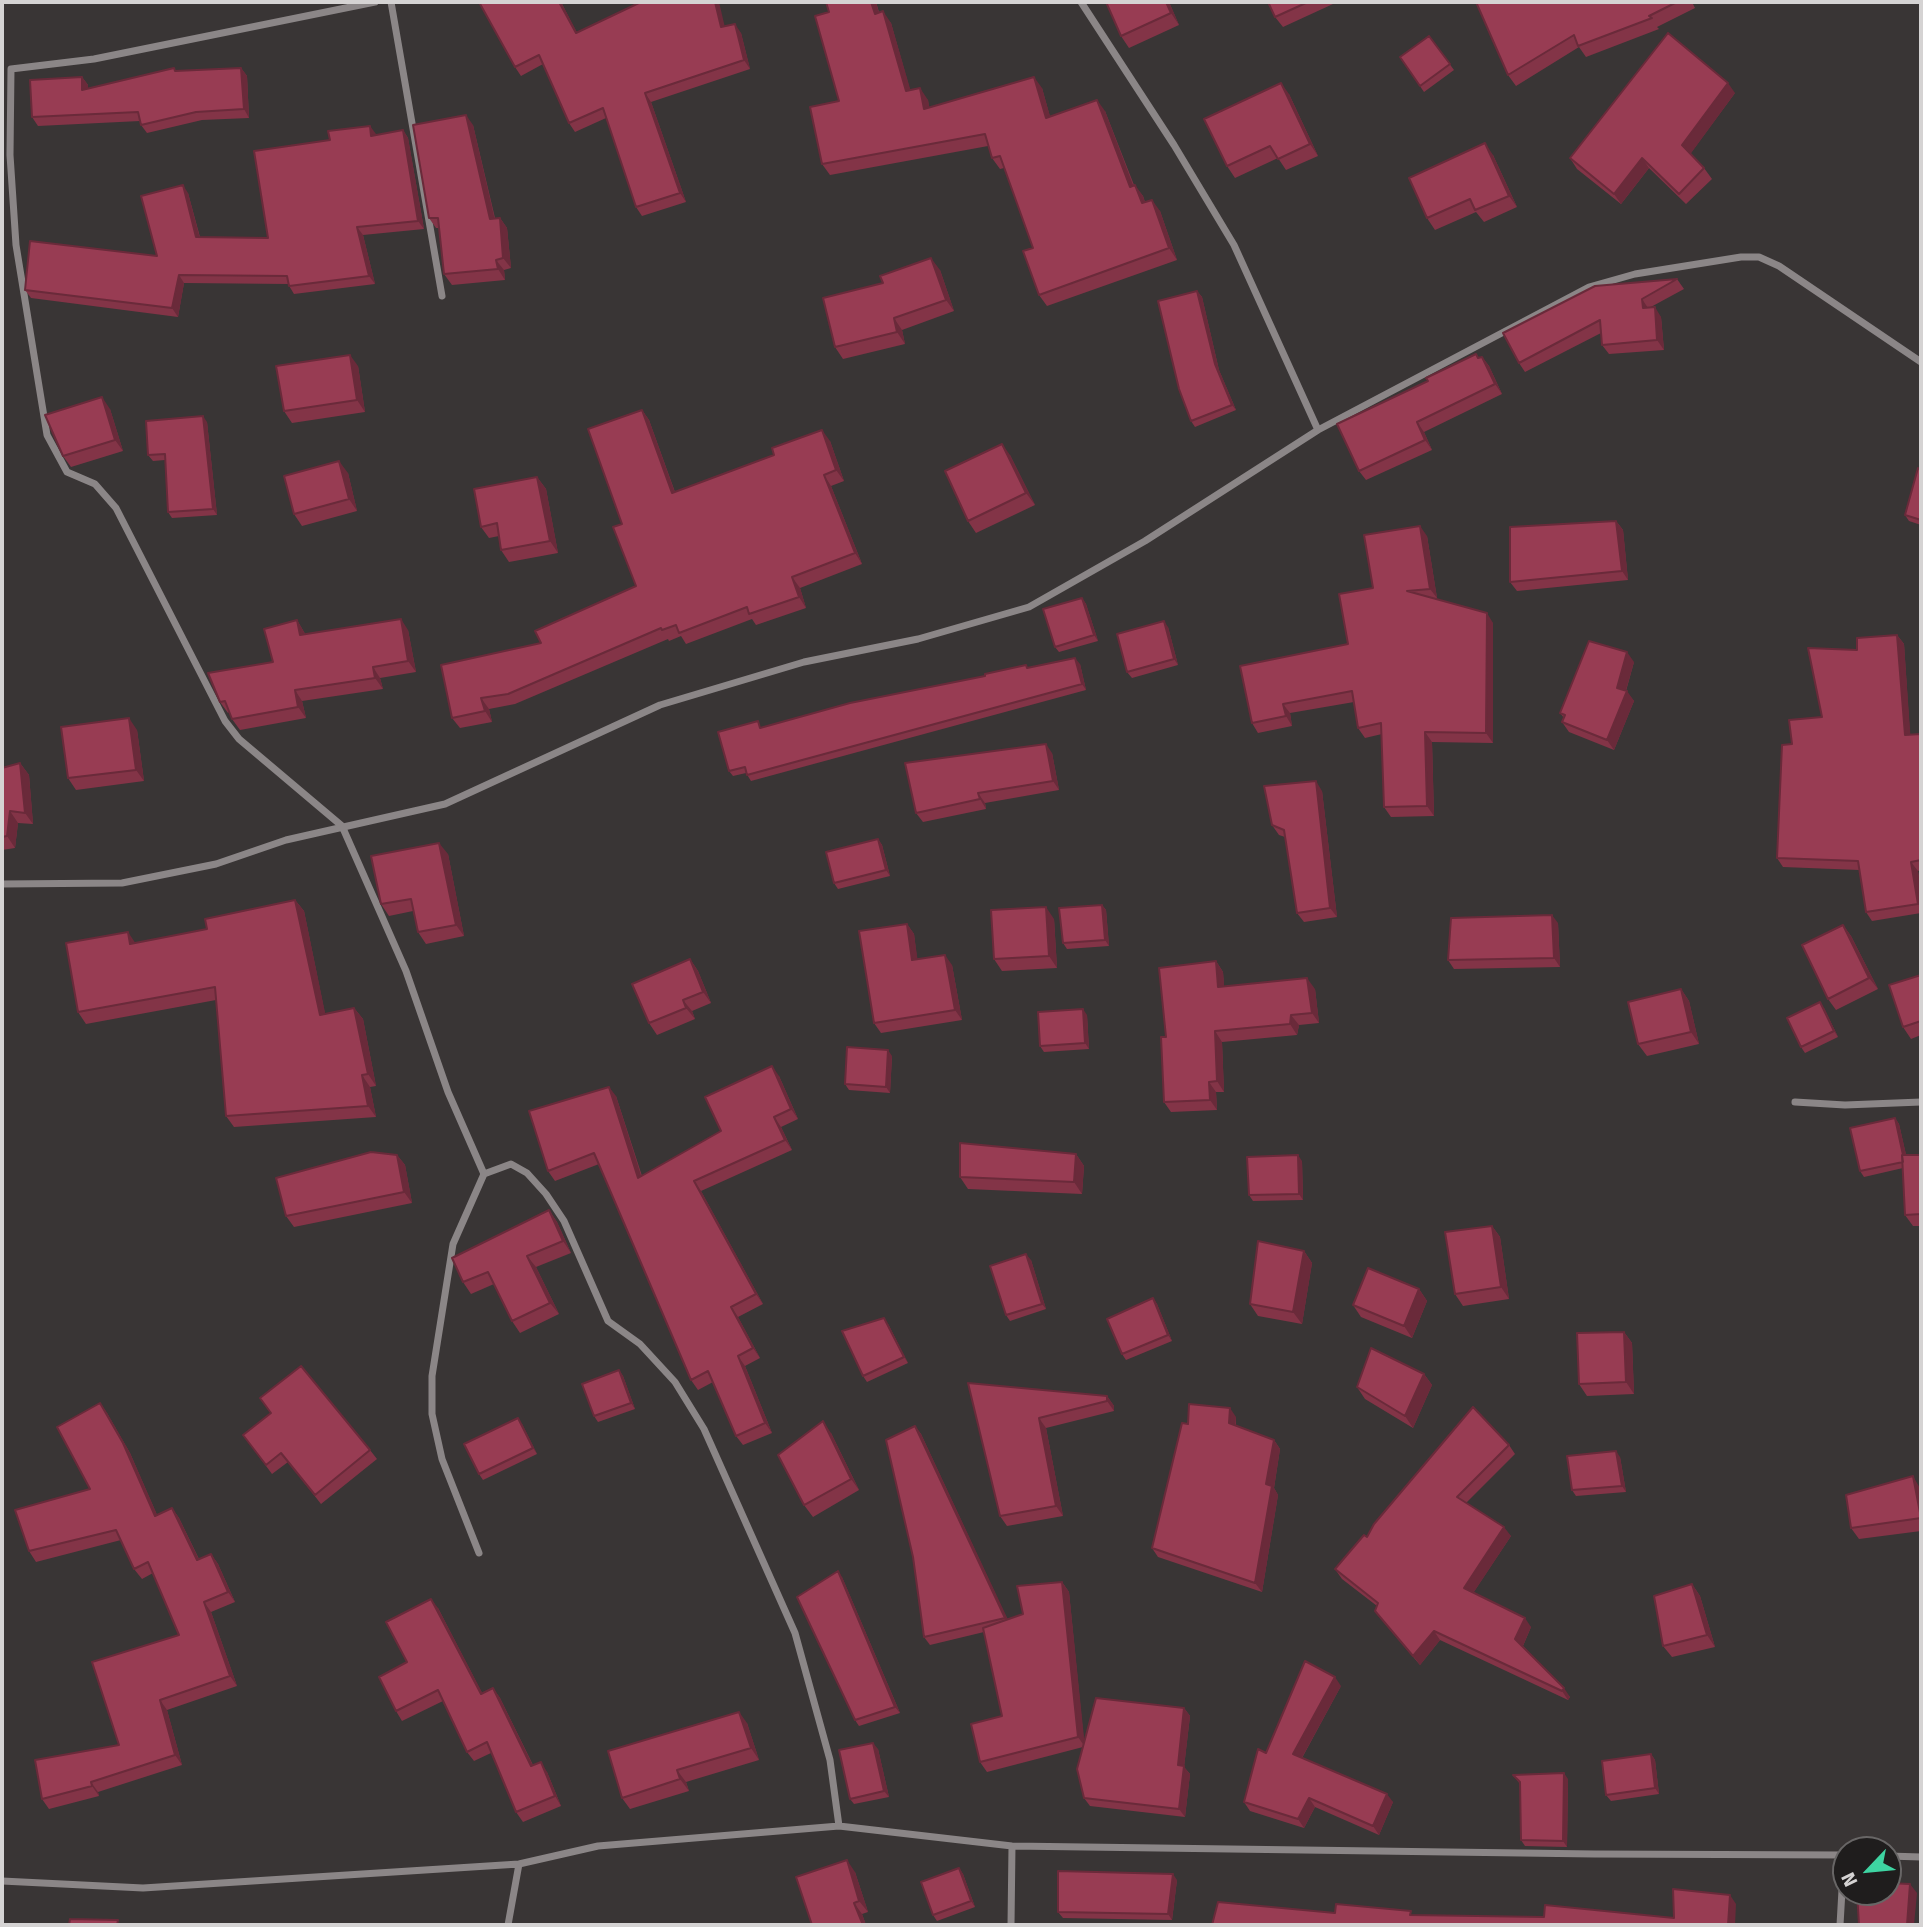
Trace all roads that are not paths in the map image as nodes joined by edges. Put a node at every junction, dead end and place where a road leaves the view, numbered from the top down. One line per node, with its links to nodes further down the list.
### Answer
1 (375, 2): 4 (street)
2 (391, 2): 6 (street)
3 (1081, 2): 8 (street)
4 (11, 69): 5 (street); 9 (street)
5 (2, 71)
6 (442, 296)
7 (1921, 362): 8 (street)
8 (1318, 430): 9 (street)
9 (342, 826): 10 (street); 13 (street)
10 (2, 884)
11 (1794, 1102): 12 (street)
12 (1921, 1102)
13 (485, 1174): 14 (street); 15 (street)
14 (479, 1553)
15 (839, 1826): 16 (street); 20 (street)
16 (1012, 1846): 17 (street); 24 (street)
17 (1832, 1855)
18 (1902, 1856): 19 (street)
19 (1921, 1857)
20 (519, 1864): 21 (street); 23 (street)
21 (2, 1881)
22 (1841, 1906): 25 (street)
23 (508, 1925)
24 (1011, 1925)
25 (1840, 1925)

